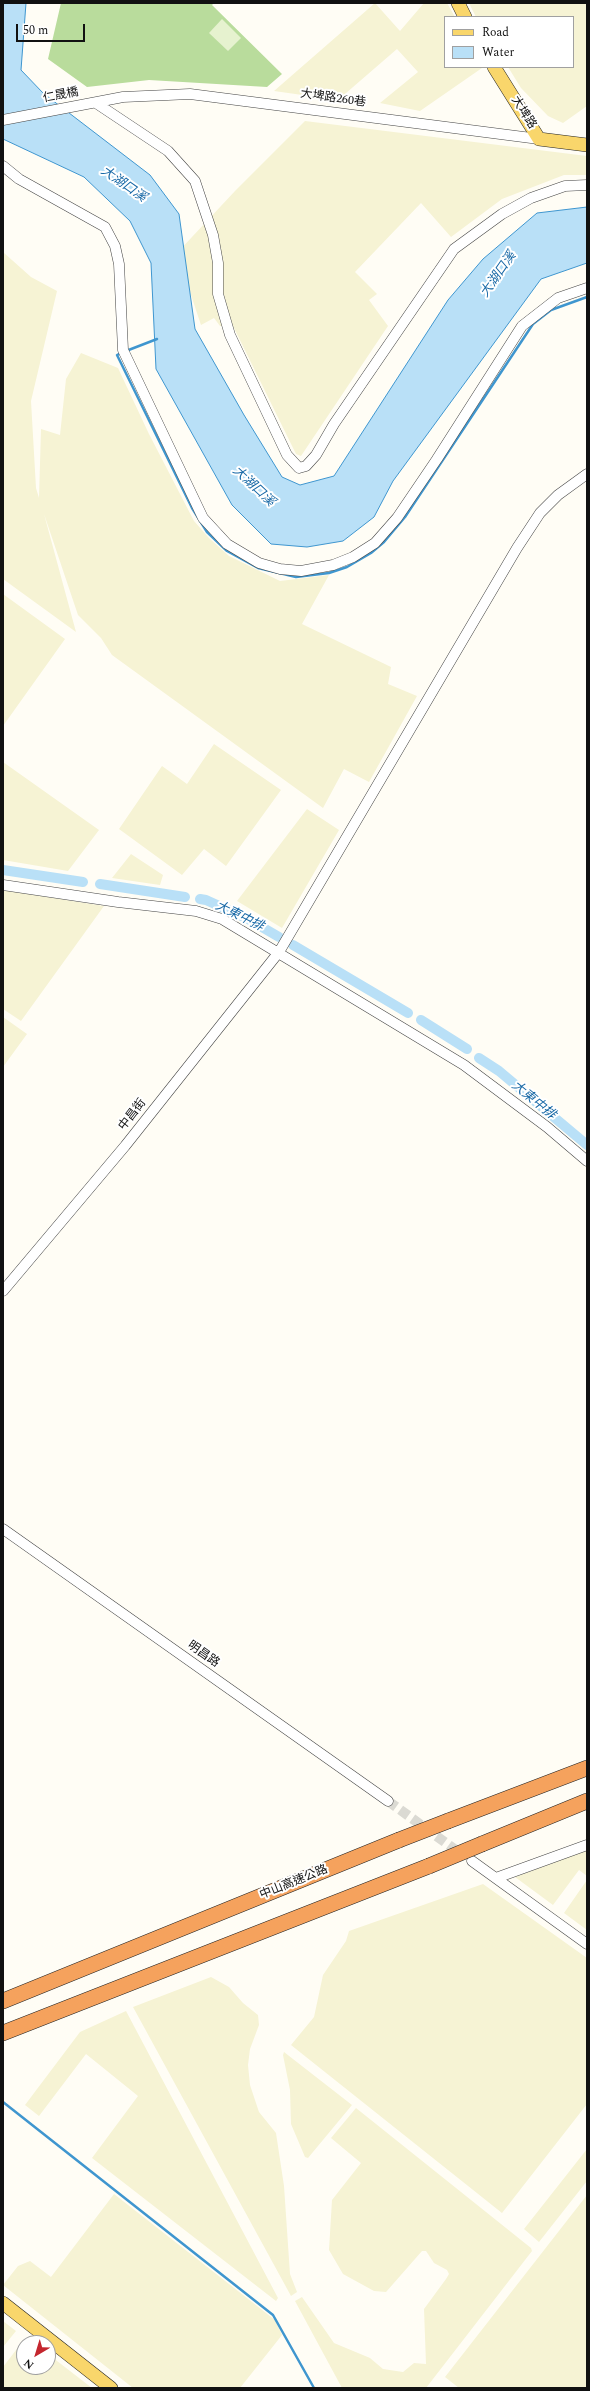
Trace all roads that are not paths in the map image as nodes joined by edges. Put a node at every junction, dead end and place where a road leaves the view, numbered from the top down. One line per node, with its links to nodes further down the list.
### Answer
1 (458, 3): 2 (main road)
2 (464, 16)
3 (495, 68): 7 (main road, 大埤路)
4 (123, 97): 5 (street, 仁晟橋); 7 (street, 大埤路260巷)
5 (96, 103): 6 (street, 仁晟橋); 10 (street)
6 (3, 120)
7 (539, 139): 8 (main road, 大埤路)
8 (587, 144)
9 (3, 166): 11 (street)
10 (587, 185)
11 (587, 288)
12 (587, 474): 14 (street, 中昌街)
13 (3, 885): 14 (street)
14 (279, 952): 15 (street); 16 (street, 中昌街)
15 (587, 1161)
16 (3, 1291)
17 (3, 1529): 20 (street, 明昌路)
18 (587, 1758): 23 (highway)
19 (587, 1768): 23 (highway, 中山高速公路)
20 (388, 1801)
21 (587, 1801): 24 (highway)
22 (587, 1810): 24 (highway)
23 (455, 1818): 29 (highway, 中山高速公路, bridge)
24 (496, 1838): 30 (highway, bridge)
25 (587, 1845): 27 (street)
26 (472, 1861): 27 (street)
27 (496, 1878): 28 (street)
28 (587, 1944)
29 (3, 2001)
30 (3, 2033)
31 (3, 2304): 32 (main road)
32 (111, 2388)

